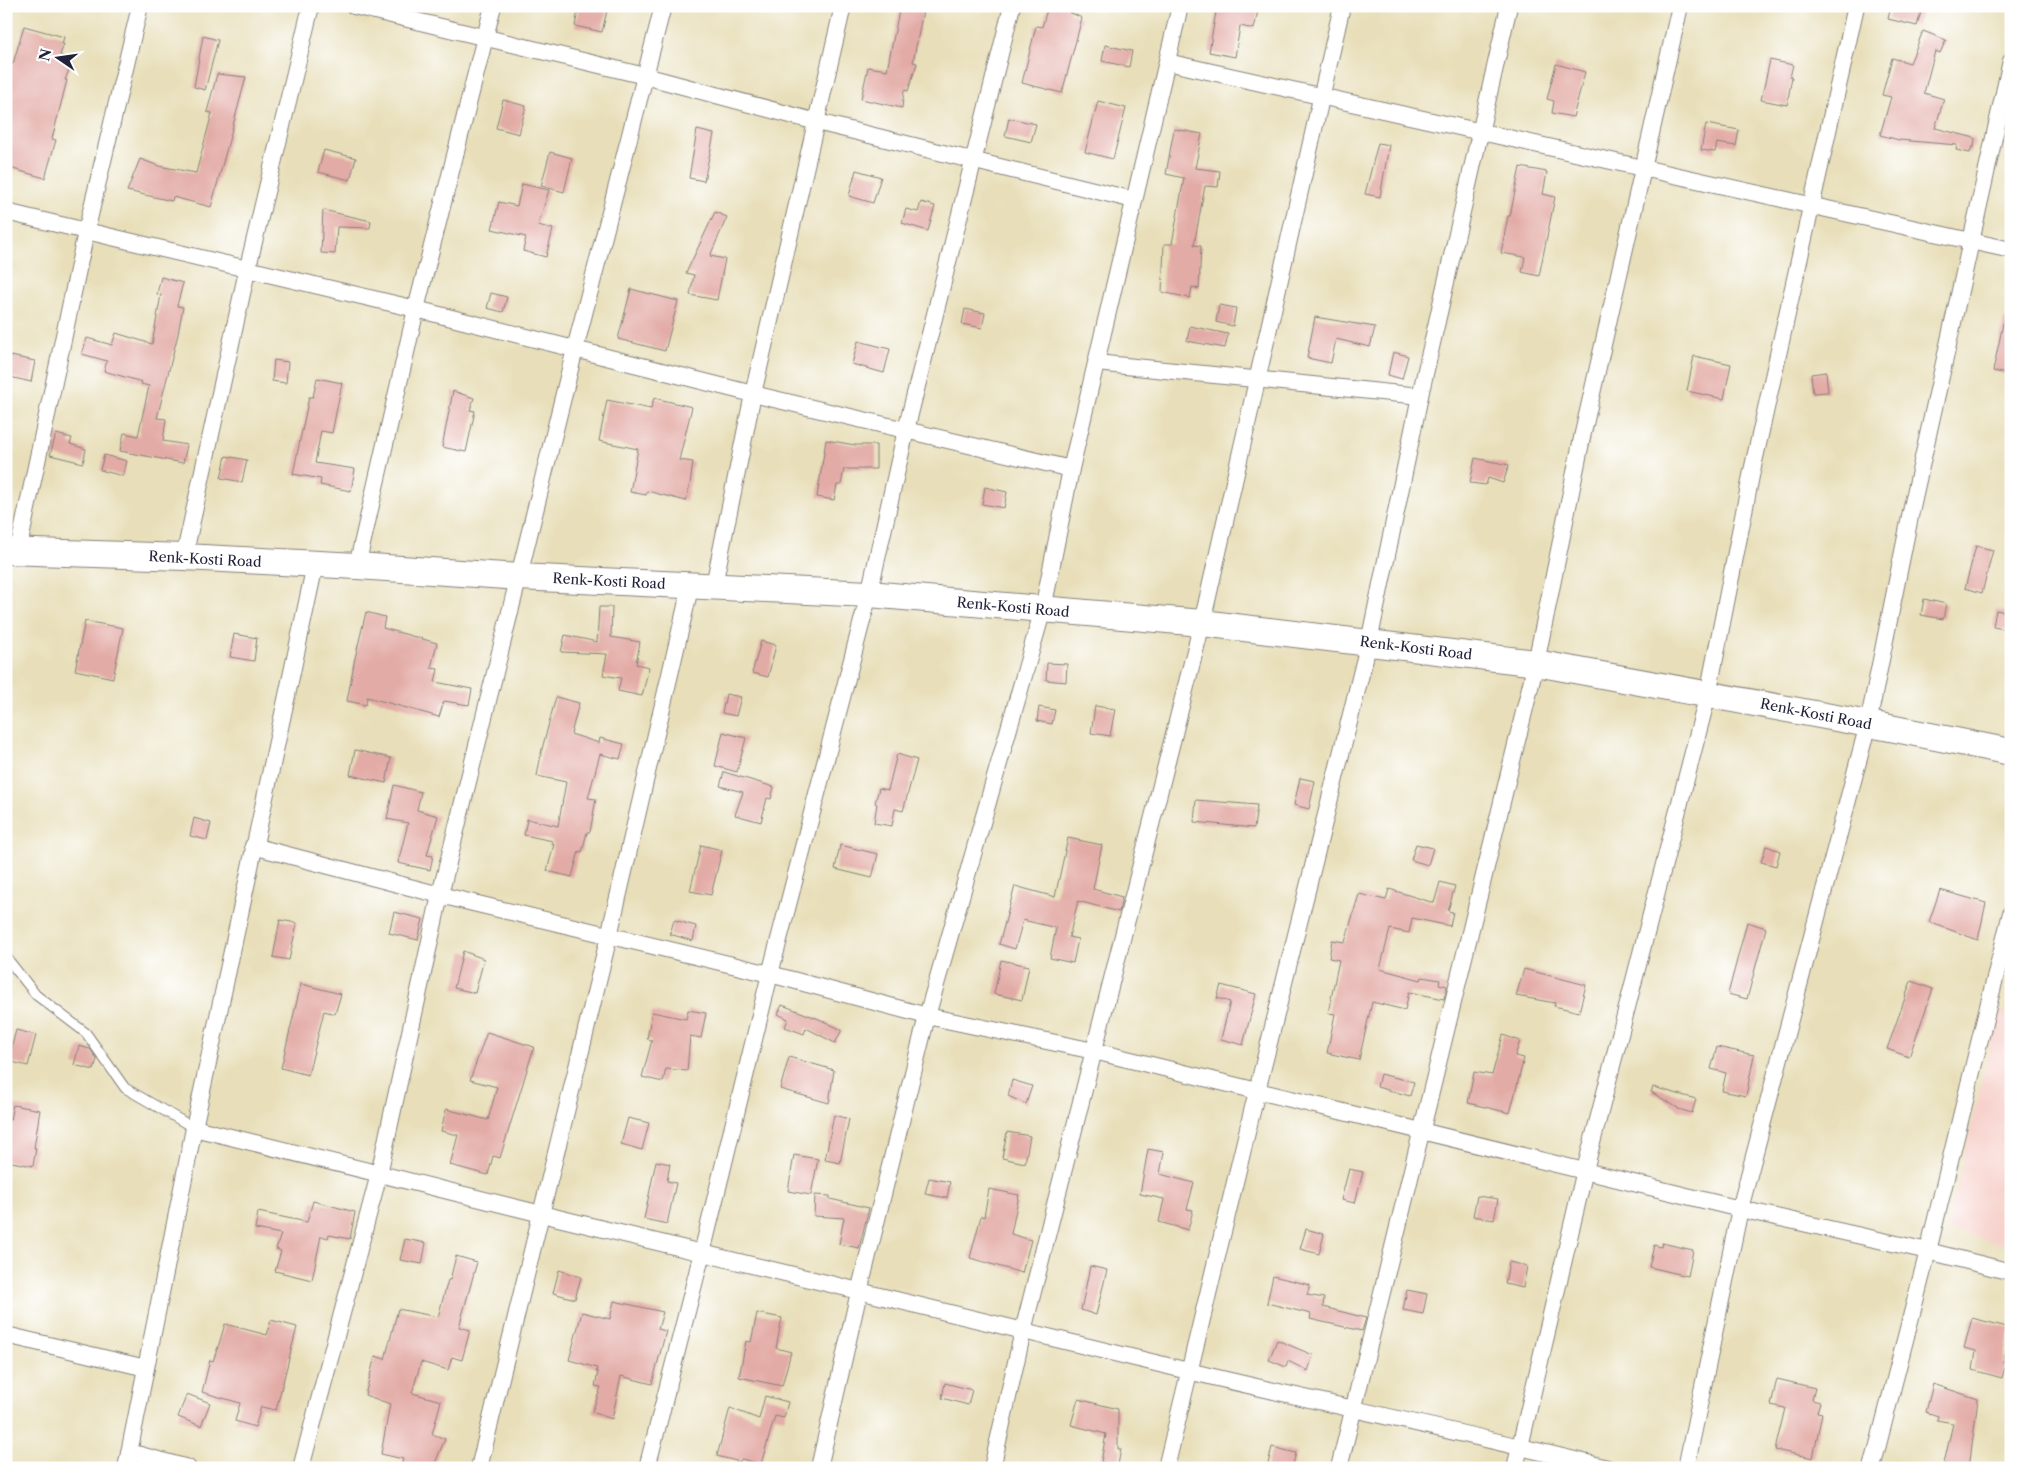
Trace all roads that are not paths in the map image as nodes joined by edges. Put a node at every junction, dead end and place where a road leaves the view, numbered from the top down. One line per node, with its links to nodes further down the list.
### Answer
1 (140, 6): 25 (street)
2 (311, 6): 28 (street)
3 (354, 6): 13 (street)
4 (493, 6): 13 (street)
5 (663, 6): 16 (street)
6 (844, 6): 18 (street)
7 (1012, 6): 20 (street)
8 (1180, 6): 15 (street)
9 (1342, 6): 17 (street)
10 (1508, 6): 19 (street)
11 (1680, 6): 21 (street)
12 (1856, 6): 23 (street)
13 (485, 38): 16 (street); 29 (street)
14 (2011, 61): 26 (street)
15 (1167, 62): 17 (street); 22 (street)
16 (645, 76): 18 (street); 30 (street)
17 (1322, 98): 19 (street); 32 (street)
18 (817, 122): 20 (street); 33 (street)
19 (1480, 133): 21 (street); 34 (street)
20 (974, 161): 22 (street); 35 (street)
21 (1643, 169): 23 (street); 47 (street)
22 (1134, 200): 31 (street)
23 (1811, 206): 26 (street); 48 (street)
24 (6, 212): 25 (street)
25 (86, 232): 28 (street); 37 (street)
26 (1971, 242): 27 (street); 49 (street)
27 (2011, 250)
28 (248, 270): 29 (street); 38 (street)
29 (416, 309): 30 (street); 40 (street)
30 (575, 349): 33 (street); 41 (street)
31 (1096, 363): 32 (street); 36 (street)
32 (1258, 380): 34 (street); 45 (street)
33 (753, 394): 35 (street); 42 (street)
34 (1420, 396): 46 (street)
35 (906, 430): 36 (street); 43 (street)
36 (1071, 469): 44 (street)
37 (12, 550): 38 (main road, Renk-Kosti Road)
38 (184, 557): 39 (main road, Renk-Kosti Road)
39 (315, 565): 40 (main road, Renk-Kosti Road); 51 (street)
40 (357, 566): 41 (main road, Renk-Kosti Road)
41 (519, 577): 42 (main road, Renk-Kosti Road); 52 (street)
42 (702, 585): 43 (main road, Renk-Kosti Road); 54 (street)
43 (870, 594): 44 (main road, Renk-Kosti Road); 56 (street)
44 (1043, 610): 45 (main road, Renk-Kosti Road); 57 (street)
45 (1202, 623): 46 (main road, Renk-Kosti Road); 58 (street)
46 (1369, 642): 47 (main road, Renk-Kosti Road); 59 (street)
47 (1536, 663): 48 (main road, Renk-Kosti Road); 61 (street)
48 (1708, 694): 49 (main road, Renk-Kosti Road); 62 (street)
49 (1868, 724): 50 (main road, Renk-Kosti Road); 64 (street)
50 (2011, 752)
51 (253, 846): 52 (street); 60 (street)
52 (440, 895): 54 (street); 63 (street)
53 (2011, 913): 66 (street)
54 (609, 936): 56 (street); 65 (street)
55 (6, 957): 60 (lane)
56 (770, 974): 57 (street); 67 (street)
57 (928, 1016): 58 (street); 69 (street)
58 (1094, 1051): 59 (street); 70 (street)
59 (1257, 1091): 61 (street); 73 (street)
60 (194, 1128): 63 (street); 72 (street)
61 (1422, 1130): 62 (street); 74 (street)
62 (1585, 1170): 64 (street); 75 (street)
63 (379, 1174): 65 (street); 78 (street)
64 (1740, 1209): 66 (street); 87 (street)
65 (541, 1214): 67 (street); 79 (street)
66 (1928, 1251): 68 (street); 88 (street)
67 (702, 1253): 69 (street); 80 (street)
68 (2011, 1272)
69 (859, 1292): 70 (street); 81 (street)
70 (1023, 1331): 73 (street); 82 (street)
71 (6, 1335): 72 (street)
72 (146, 1368): 76 (street)
73 (1189, 1371): 74 (street); 83 (street)
74 (1353, 1410): 75 (street); 84 (street)
75 (1520, 1446): 85 (street); 86 (street)
76 (128, 1460): 77 (street)
77 (188, 1468)
78 (301, 1468)
79 (479, 1468)
80 (647, 1468)
81 (819, 1468)
82 (992, 1468)
83 (1166, 1468)
84 (1339, 1468)
85 (1515, 1468)
86 (1607, 1468)
87 (1686, 1468)
88 (1872, 1468)

